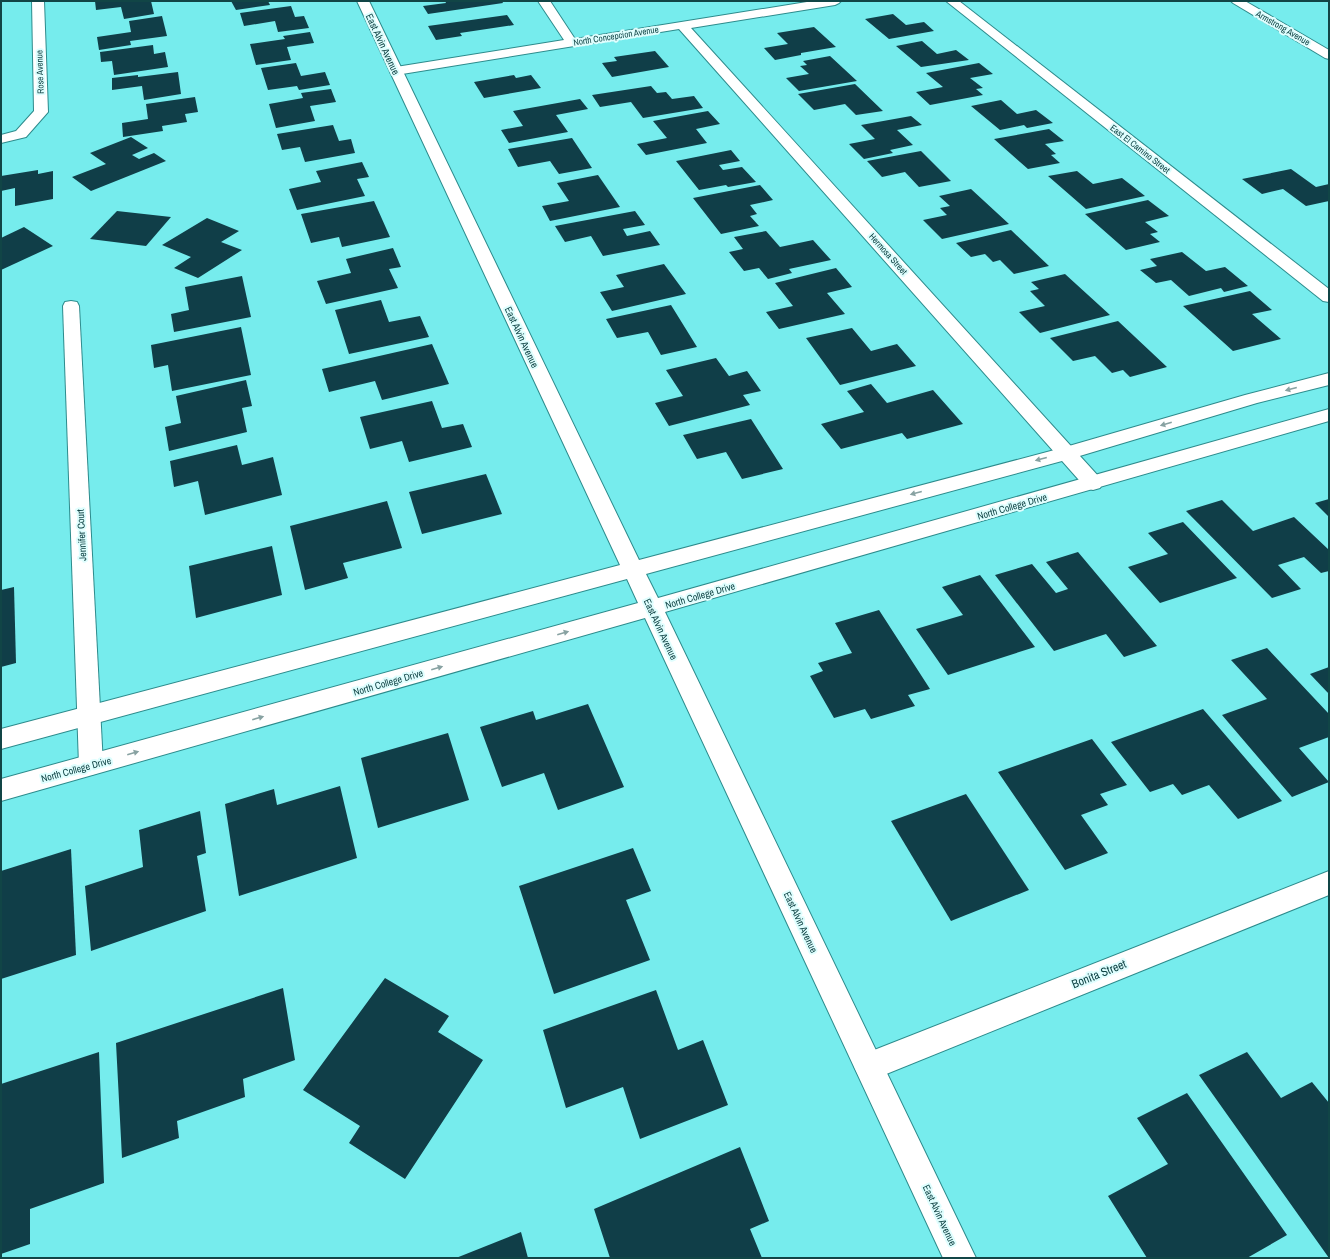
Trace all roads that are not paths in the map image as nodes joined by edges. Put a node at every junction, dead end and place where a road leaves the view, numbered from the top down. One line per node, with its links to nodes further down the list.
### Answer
1 (38, 1): 11 (street, Rose Avenue)
2 (363, 1): 10 (street, East Alvin Avenue)
3 (544, 1): 8 (street)
4 (835, 1): 7 (street, North Concepcion Avenue)
5 (952, 1): 12 (street, East El Camino Street)
6 (1238, 1): 9 (street, Armstrong Avenue)
7 (682, 25): 8 (street, North Concepcion Avenue); 16 (street, Hermosa Street)
8 (572, 43): 10 (street, North Concepcion Avenue)
9 (1329, 55)
10 (396, 70): 18 (street, East Alvin Avenue)
11 (1, 140)
12 (1329, 297)
13 (71, 306): 20 (street, Jennifer Court)
14 (1329, 379): 16 (street, one-way to 16)
15 (1329, 415): 17 (street, North College Drive)
16 (1066, 453): 17 (street, Hermosa Street); 18 (street, one-way to 18)
17 (1094, 483): 19 (street, North College Drive)
18 (633, 570): 19 (street, East Alvin Avenue); 20 (street)
19 (651, 608): 22 (street, North College Drive, one-way to 19); 25 (street, East Alvin Avenue)
20 (89, 716): 21 (street); 22 (street, Jennifer Court)
21 (1, 740)
22 (91, 765): 23 (street, North College Drive)
23 (1, 790)
24 (1329, 883): 25 (street, Bonita Street)
25 (869, 1066): 26 (street, East Alvin Avenue)
26 (960, 1258)

